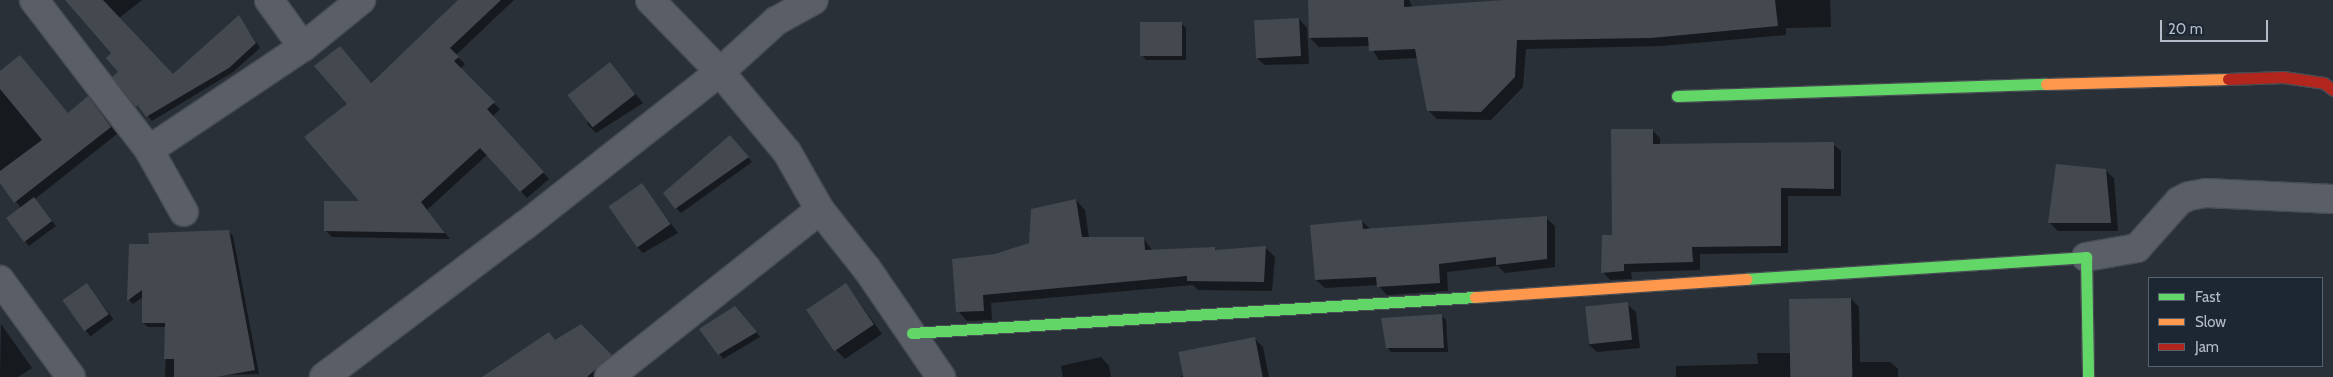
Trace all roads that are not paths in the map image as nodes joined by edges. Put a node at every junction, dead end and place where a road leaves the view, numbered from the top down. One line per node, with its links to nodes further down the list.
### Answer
1 (34, 0): 10 (street)
2 (269, 0): 6 (street)
3 (361, 0): 6 (street)
4 (650, 0): 7 (street)
5 (814, 0): 7 (street)
6 (303, 47): 10 (street)
7 (720, 72): 12 (street); 19 (street)
8 (2333, 90): 9 (street)
9 (1677, 96)
10 (149, 150): 13 (street)
11 (2333, 199): 14 (street)
12 (820, 210): 16 (street); 20 (street)
13 (184, 212)
14 (2086, 257): 16 (street); 21 (street)
15 (0, 280): 18 (street)
16 (912, 333): 17 (street)
17 (930, 373)
18 (71, 377)
19 (324, 377)
20 (609, 377)
21 (2088, 377)

